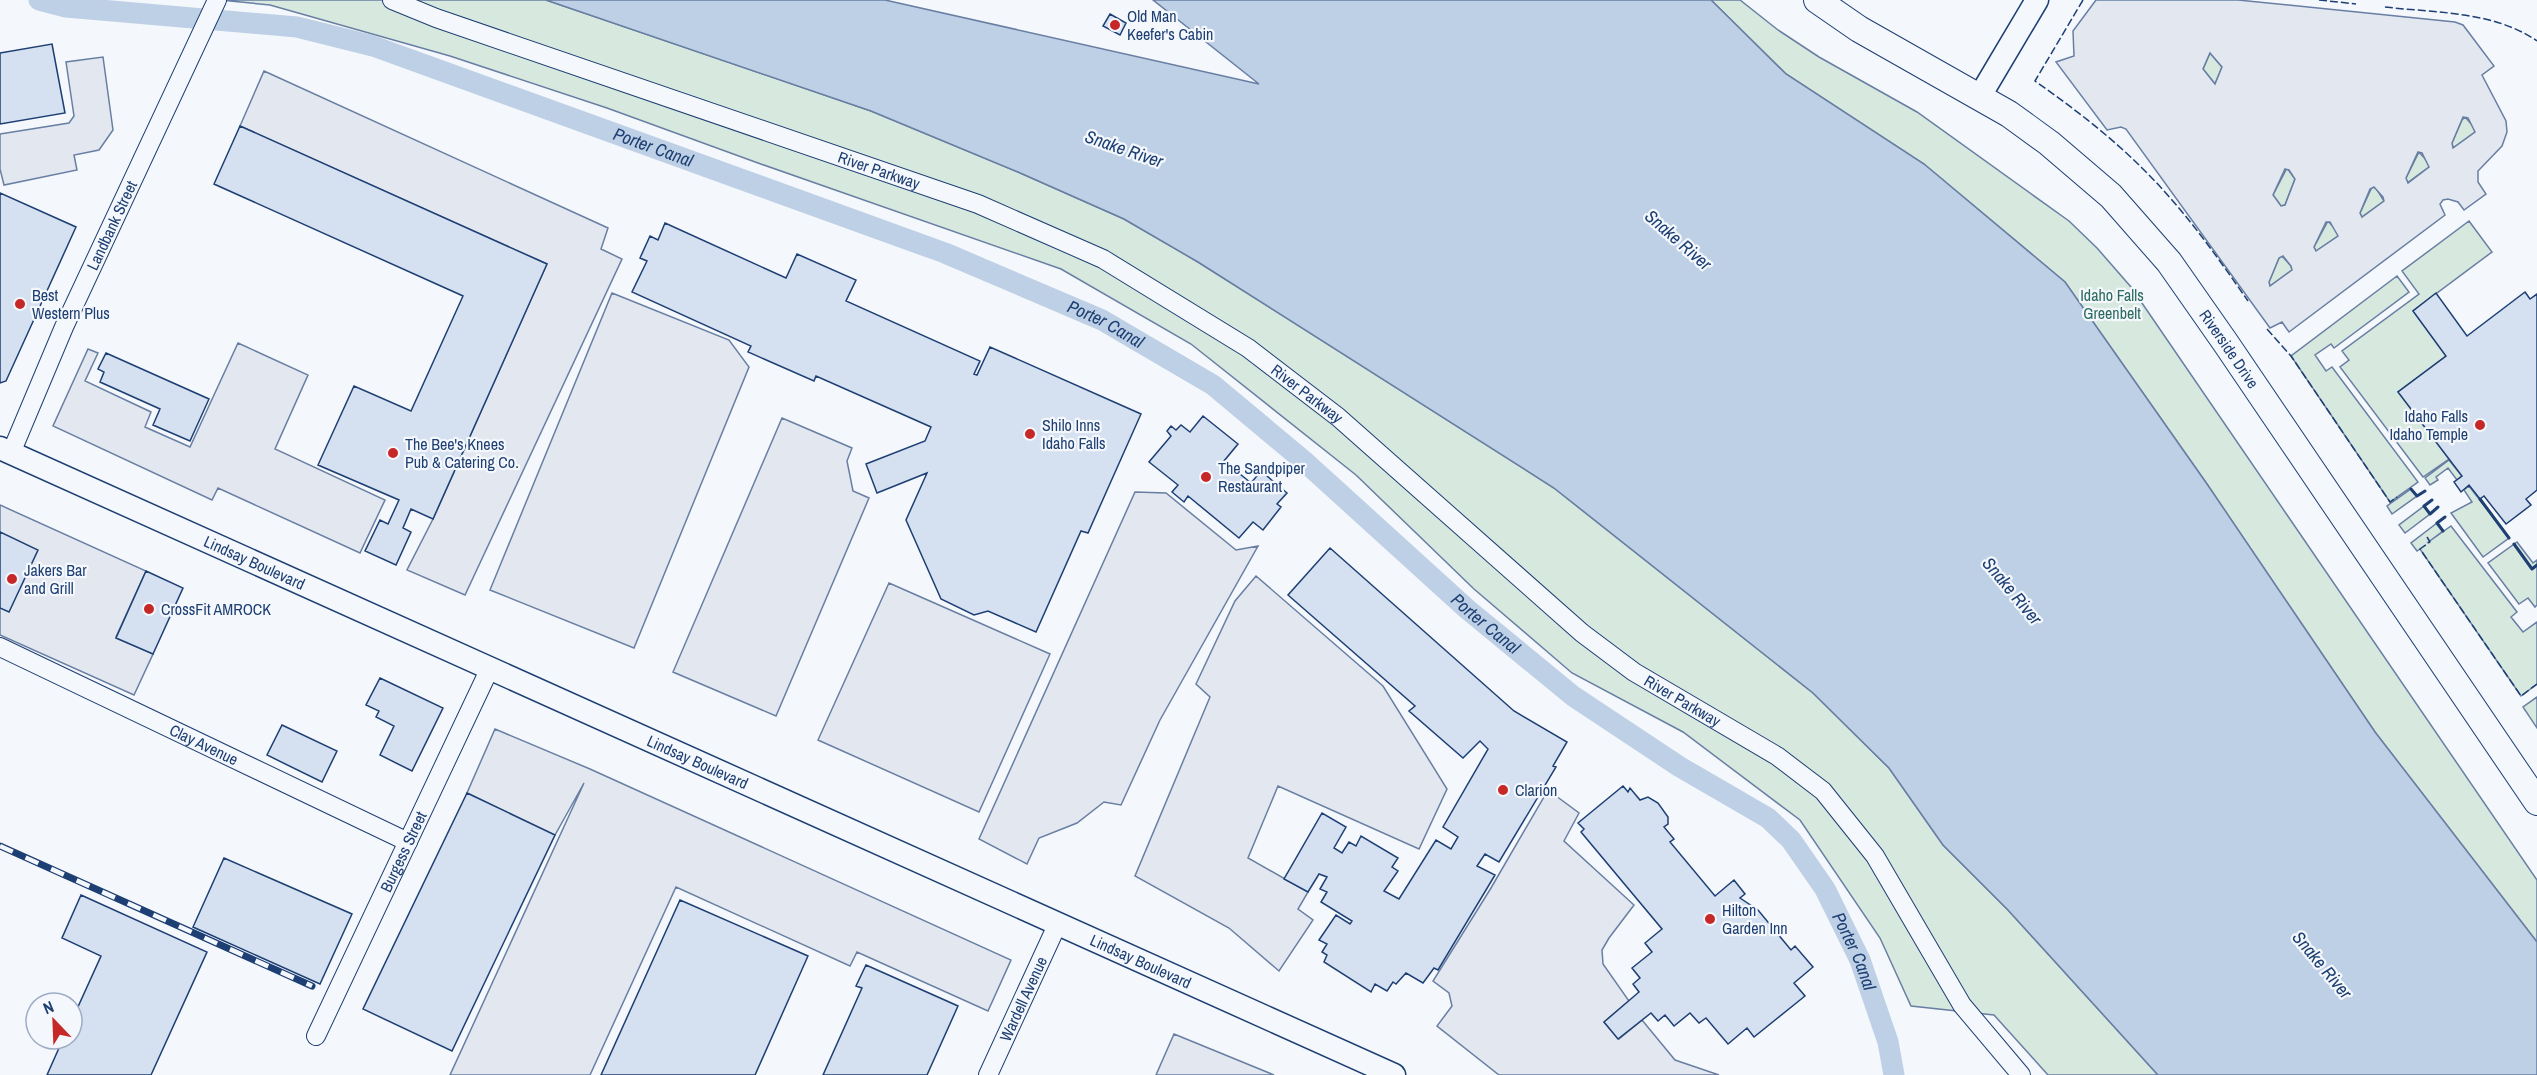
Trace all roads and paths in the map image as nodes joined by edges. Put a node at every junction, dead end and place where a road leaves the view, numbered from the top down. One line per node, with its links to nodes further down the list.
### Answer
1 (217, 0): 6 (street, Landbank Street)
2 (392, 0): 15 (street, River Parkway)
3 (1817, 0): 5 (main road, Riverside Drive)
4 (2037, 0): 5 (street)
5 (1980, 96): 9 (main road, Riverside Drive)
6 (6, 450): 8 (street, Lindsay Boulevard)
7 (0, 646): 10 (street, Clay Avenue)
8 (490, 668): 10 (street, Burgess Street); 11 (street, Lindsay Boulevard)
9 (2537, 802)
10 (408, 842): 12 (street, Burgess Street)
11 (1058, 923): 13 (street, Wardell Avenue); 14 (street, Lindsay Boulevard)
12 (316, 1036)
13 (988, 1075)
14 (1394, 1075)
15 (2021, 1075)

